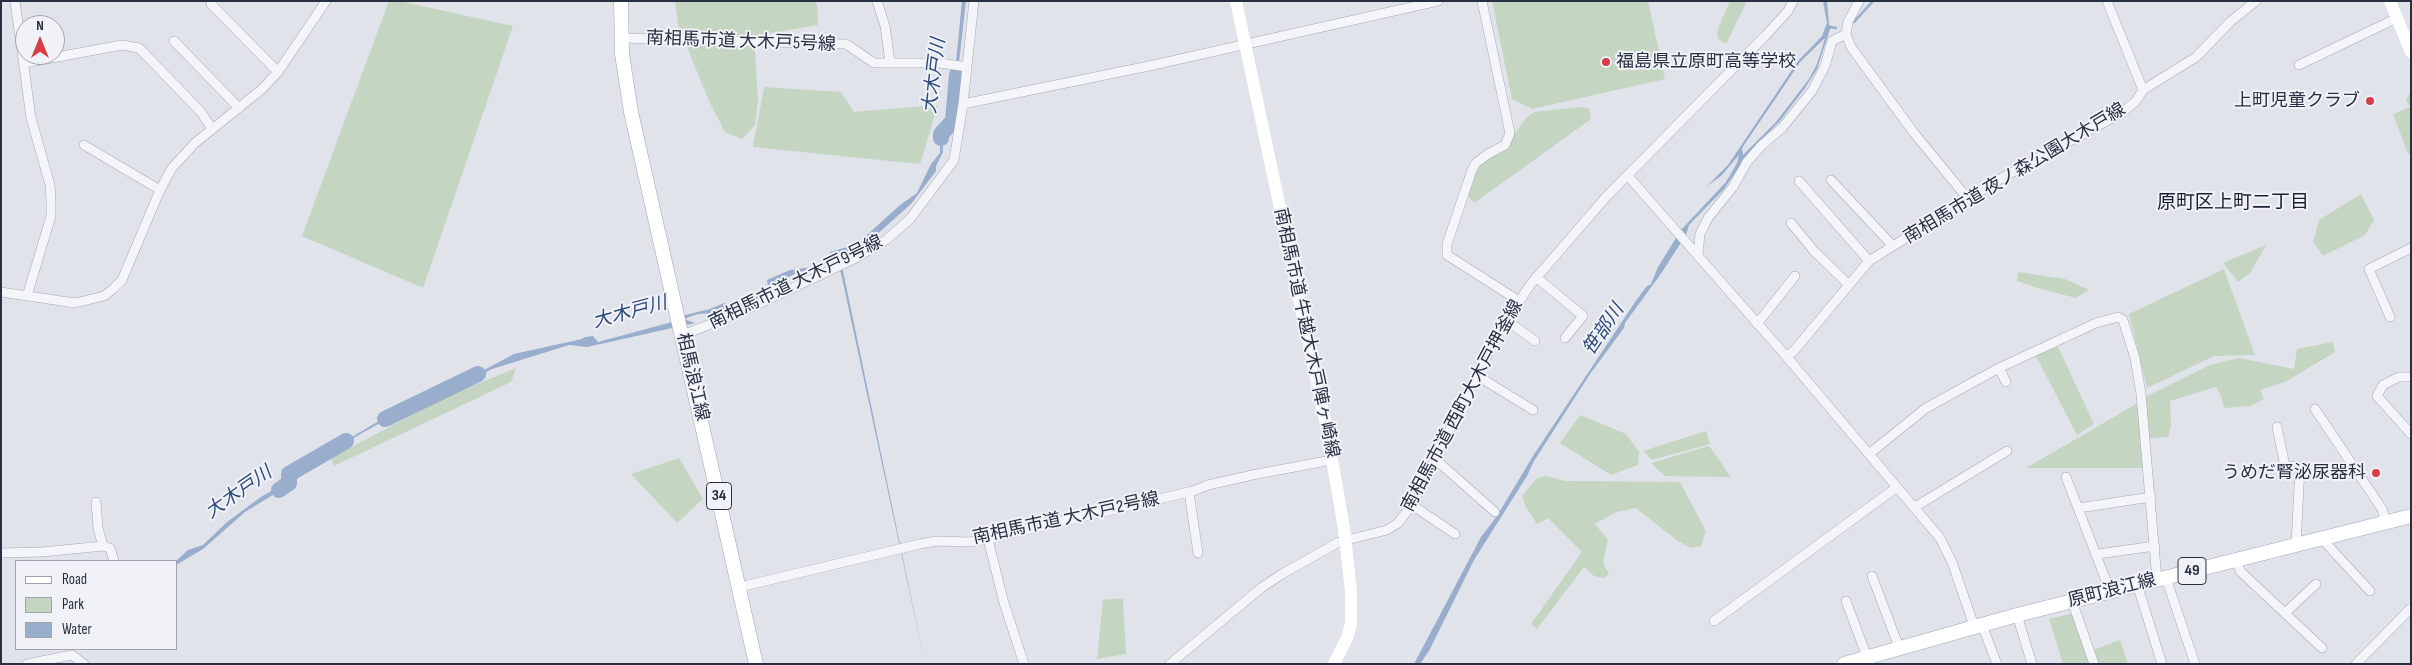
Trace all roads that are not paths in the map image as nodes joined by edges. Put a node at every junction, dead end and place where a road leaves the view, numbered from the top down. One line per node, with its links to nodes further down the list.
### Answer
1 (15, 1): 15 (street)
2 (326, 1): 27 (street)
3 (621, 1): 18 (main road, 相馬浪江線 / 34)
4 (877, 1): 23 (street)
5 (974, 1): 26 (street, 南相馬市道 大木戸9号線)
6 (1236, 1): 20 (street, 南相馬市道 牛越大木戸陣ヶ崎線)
7 (1438, 1): 20 (street)
8 (1482, 1): 48 (street)
9 (1793, 1): 33 (street, 南相馬市道 西町大木戸押釜線)
10 (1859, 1): 17 (street)
11 (2107, 1): 28 (street)
12 (2256, 1): 28 (street, 南相馬市道 夜ノ森公園大木戸線)
13 (2390, 1): 16 (street)
14 (211, 4): 27 (street)
15 (17, 15)
16 (2397, 18): 21 (street); 25 (street)
17 (1846, 34): 37 (street); 41 (street)
18 (621, 38): 23 (street, 南相馬市道 大木戸5号線); 52 (main road, 相馬浪江線 / 34)
19 (174, 41): 30 (street)
20 (1245, 44): 29 (street); 67 (street, 南相馬市道 牛越大木戸陣ヶ崎線)
21 (2411, 52)
22 (65, 56): 31 (street)
23 (890, 62): 26 (street, 南相馬市道 大木戸5号線)
24 (25, 65): 47 (street)
25 (2299, 65)
26 (967, 67): 29 (street, 南相馬市道 大木戸9号線)
27 (278, 72): 30 (street)
28 (2143, 90): 37 (street, 南相馬市道 夜ノ森公園大木戸線)
29 (963, 104): 52 (street, 南相馬市道 大木戸9号線)
30 (239, 108): 31 (street)
31 (212, 129): 36 (street)
32 (84, 145): 36 (street)
33 (1628, 176): 41 (street); 44 (street, 南相馬市道 西町大木戸押釜線)
34 (1831, 180): 39 (street)
35 (1799, 181): 42 (street)
36 (160, 190): 47 (street)
37 (1969, 200): 39 (street, 南相馬市道 夜ノ森公園大木戸線)
38 (1791, 223): 45 (street)
39 (1894, 246): 42 (street, 南相馬市道 夜ノ森公園大木戸線)
40 (2411, 248): 49 (street)
41 (1695, 252): 51 (street)
42 (1870, 261): 45 (street, 南相馬市道 夜ノ森公園大木戸線)
43 (1795, 276): 51 (street)
44 (1536, 277): 48 (street, 南相馬市道 西町大木戸押釜線); 53 (street)
45 (1849, 285): 55 (street, 南相馬市道 夜ノ森公園大木戸線)
46 (1, 292): 47 (street)
47 (27, 296)
48 (1519, 301): 50 (street, 南相馬市道 西町大木戸押釜線)
49 (2390, 317)
50 (1506, 320): 54 (street); 57 (street, 南相馬市道 西町大木戸押釜線)
51 (1757, 324): 55 (street)
52 (682, 332): 95 (main road, 相馬浪江線 / 34)
53 (1565, 338)
54 (1535, 341)
55 (1786, 356): 65 (street)
56 (1999, 368): 59 (street); 65 (street); 71 (street)
57 (1476, 375): 61 (street); 66 (street, 南相馬市道 西町大木戸押釜線)
58 (2411, 377): 63 (street)
59 (2006, 382)
60 (2315, 409): 78 (street)
61 (1533, 410)
62 (2277, 427): 83 (street)
63 (2411, 434)
64 (2007, 451): 74 (street)
65 (1870, 454): 69 (street)
66 (1435, 459): 73 (street, 南相馬市道 西町大木戸押釜線); 76 (street)
67 (1332, 460): 70 (street, 南相馬市道 大木戸2号線); 81 (street, 南相馬市道 牛越大木戸陣ヶ崎線)
68 (2066, 477): 75 (street)
69 (1897, 487): 74 (street); 102 (street)
70 (1189, 492): 80 (street, 南相馬市道 大木戸2号線); 87 (street)
71 (2151, 497): 75 (street); 85 (street)
72 (96, 502): 84 (street)
73 (1412, 505): 79 (street); 81 (street, 南相馬市道 西町大木戸押釜線)
74 (1915, 507): 104 (street)
75 (2079, 508): 88 (street)
76 (1495, 512)
77 (2411, 516): 78 (main road, 原町浪江線 / 49)
78 (2386, 523): 82 (main road, 原町浪江線 / 49)
79 (1455, 534)
80 (988, 539): 95 (street, 南相馬市道 大木戸2号線); 112 (street)
81 (1345, 540): 113 (street, 南相馬市道 西町大木戸押釜線); 114 (street, 南相馬市道 牛越大木戸陣ヶ崎線)
82 (2326, 544): 83 (main road, 原町浪江線 / 49); 97 (street)
83 (2296, 545): 90 (main road, 原町浪江線 / 49)
84 (103, 546): 86 (street); 89 (street)
85 (2155, 546): 88 (street); 92 (street)
86 (1, 553)
87 (1198, 553)
88 (2098, 554): 96 (street)
89 (114, 560)
90 (2239, 566): 92 (main road, 原町浪江線 / 49); 101 (street)
91 (1872, 576): 105 (street)
92 (2162, 579): 93 (main road, 原町浪江線 / 49); 120 (street)
93 (2137, 584): 96 (main road, 原町浪江線 / 49); 119 (street)
94 (2316, 584): 101 (street)
95 (740, 587): 111 (main road, 相馬浪江線 / 34)
96 (2110, 591): 99 (main road, 原町浪江線 / 49)
97 (2370, 591)
98 (1846, 601): 108 (street)
99 (2074, 607): 103 (main road, 原町浪江線 / 49); 118 (street)
100 (2411, 608): 121 (street)
101 (2285, 613): 106 (street)
102 (1714, 621)
103 (2018, 621): 104 (main road, 原町浪江線 / 49); 117 (street)
104 (1978, 625): 105 (main road, 原町浪江線 / 49); 116 (street)
105 (1899, 647): 108 (main road, 原町浪江線 / 49)
106 (2322, 648)
107 (76, 654): 109 (street); 110 (street)
108 (1870, 659): 115 (main road, 原町浪江線 / 49)
109 (28, 664)
110 (84, 664)
111 (756, 664)
112 (1024, 664)
113 (1170, 664)
114 (1334, 664)
115 (1844, 664)
116 (1997, 664)
117 (2032, 664)
118 (2094, 664)
119 (2162, 664)
120 (2194, 664)
121 (2356, 664)

